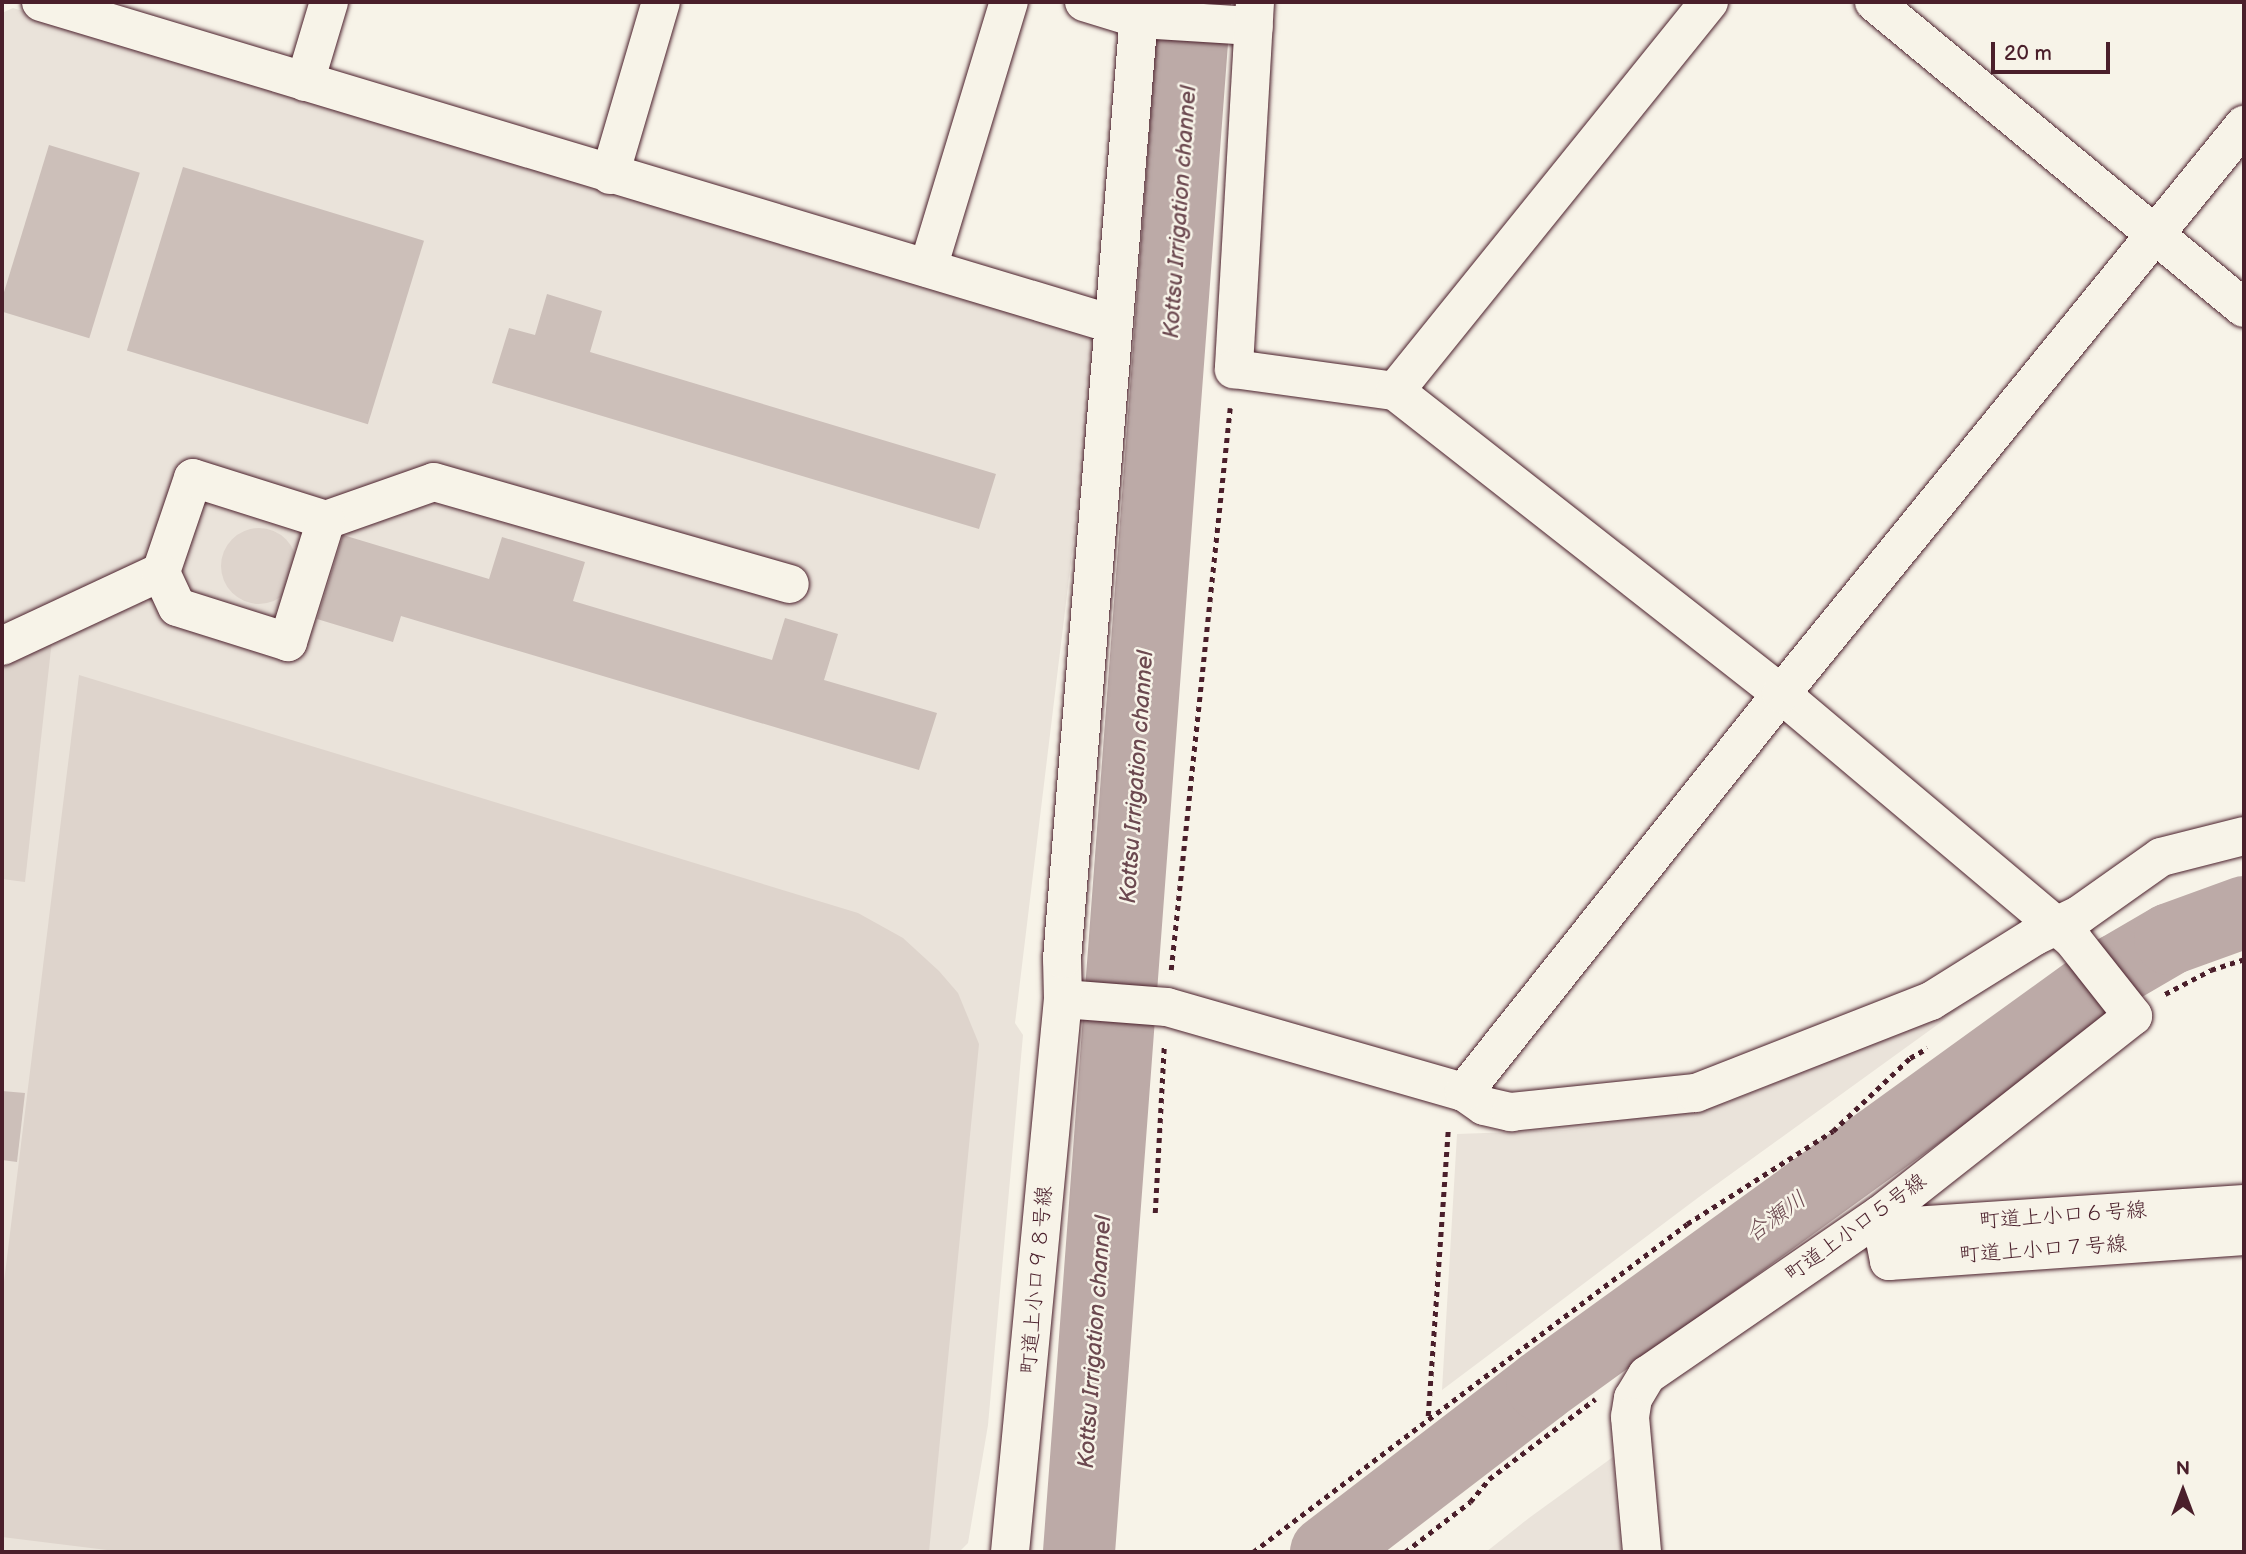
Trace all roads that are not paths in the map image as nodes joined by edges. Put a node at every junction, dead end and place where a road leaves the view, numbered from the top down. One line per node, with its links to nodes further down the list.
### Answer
1 (41, 2): 10 (street)
2 (329, 2): 10 (street)
3 (661, 2): 12 (street)
4 (1009, 2): 14 (street)
5 (1084, 2): 8 (street)
6 (1709, 2): 17 (street)
7 (1874, 2): 13 (street)
8 (1139, 10): 9 (street); 16 (street, 町道上小口９８号線)
9 (1254, 14): 17 (street)
10 (304, 82): 12 (street)
11 (2244, 125): 13 (street)
12 (610, 175): 14 (street)
13 (2154, 236): 15 (street); 22 (street)
14 (928, 268): 16 (street)
15 (2244, 308)
16 (1112, 324): 25 (street, 町道上小口９８号線)
17 (1395, 391): 22 (street, 町道上小口５号線)
18 (326, 520): 19 (street); 19 (street); 20 (street)
19 (160, 572): 21 (street)
20 (790, 584)
21 (2, 646)
22 (1781, 694): 24 (street, 町道上小口５号線); 26 (street)
23 (2244, 836): 24 (street)
24 (2069, 936): 26 (street); 28 (street, 町道上小口５号線)
25 (1070, 1003): 26 (street); 30 (street, 町道上小口９８号線)
26 (1458, 1104)
27 (2244, 1204): 28 (street, 町道上小口６号線)
28 (1881, 1221): 29 (street, 町道上小口７号線); 31 (street, 町道上小口５号線)
29 (2244, 1236)
30 (1010, 1552)
31 (1642, 1552)

